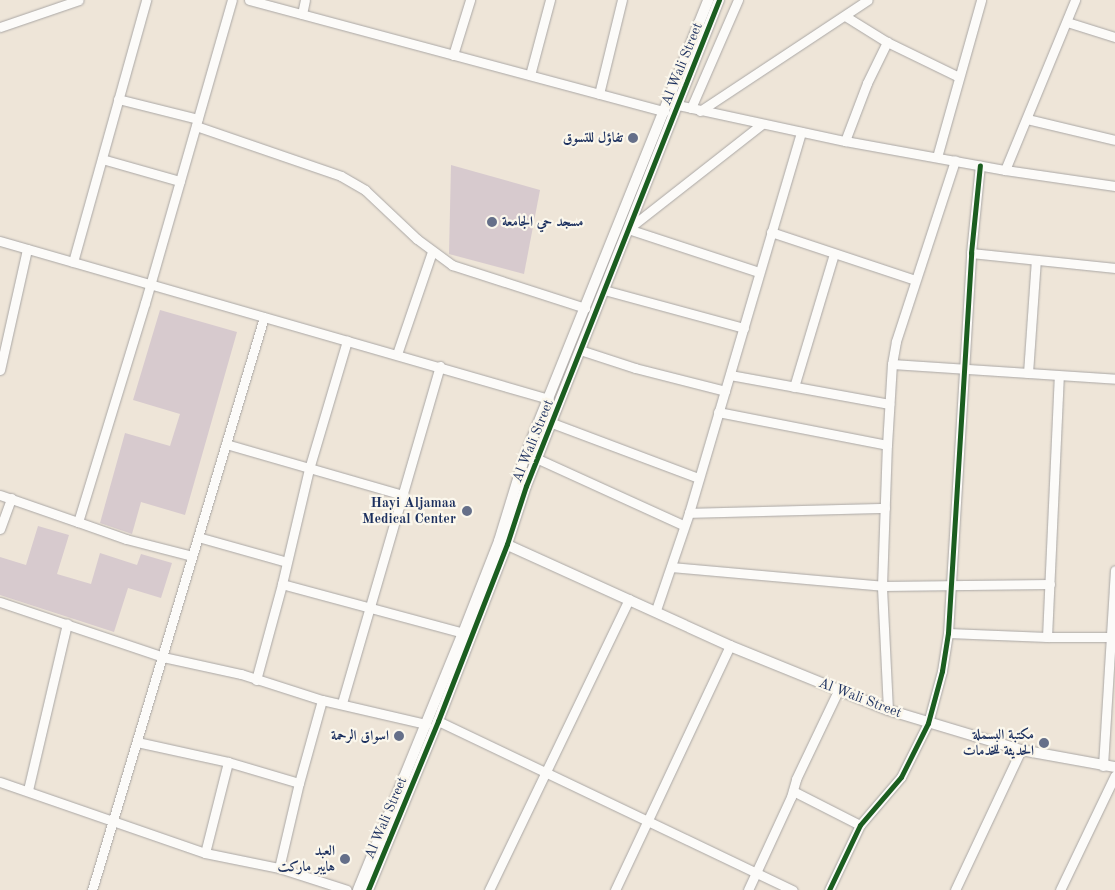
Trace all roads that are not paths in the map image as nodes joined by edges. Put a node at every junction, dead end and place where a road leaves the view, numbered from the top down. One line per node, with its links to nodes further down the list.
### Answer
1 (79, 0): 18 (street)
2 (146, 0): 25 (street)
3 (232, 0): 30 (street)
4 (249, 0): 15 (street)
5 (305, 0): 15 (street)
6 (470, 0): 21 (street)
7 (550, 0): 22 (street)
8 (622, 0): 24 (street)
9 (708, 0): 28 (street, Al Wali Street)
10 (719, 0): 26 (street, Al Wali Street)
11 (738, 0): 27 (street)
12 (868, 0): 16 (street)
13 (981, 0): 23 (street)
14 (1075, 0): 17 (street)
15 (302, 14): 21 (street)
16 (845, 16): 20 (street); 27 (street)
17 (1067, 22): 19 (street); 29 (street)
18 (0, 27)
19 (1115, 37)
20 (887, 42): 23 (street); 34 (street)
21 (453, 55): 22 (street)
22 (530, 75): 24 (street)
23 (960, 77): 35 (street)
24 (599, 94): 28 (street)
25 (118, 99): 30 (street); 36 (street)
26 (678, 105): 27 (street); 42 (street, Al Wali Street)
27 (695, 109): 31 (street)
28 (664, 111): 56 (street, Al Wali Street)
29 (1027, 119): 33 (street); 39 (street)
30 (197, 123): 40 (street); 46 (street)
31 (762, 124): 32 (street); 42 (street)
32 (801, 132): 34 (street); 43 (street)
33 (1115, 140)
34 (845, 141): 35 (street)
35 (937, 157): 37 (street)
36 (102, 159): 40 (street); 50 (street)
37 (955, 160): 38 (street); 53 (street)
38 (980, 165): 39 (street); 48 (street)
39 (1005, 170): 41 (street)
40 (180, 181): 54 (street)
41 (1115, 186)
42 (628, 230): 52 (street); 55 (street, Al Wali Street)
43 (771, 232): 47 (street); 52 (street)
44 (0, 241): 45 (street)
45 (27, 249): 50 (street); 64 (street)
46 (432, 252): 56 (street); 61 (street)
47 (834, 254): 53 (street); 70 (street)
48 (971, 254): 49 (street); 65 (street)
49 (1036, 260): 51 (street); 66 (street)
50 (73, 262): 54 (street)
51 (1115, 268)
52 (760, 272): 58 (street)
53 (915, 280): 62 (street)
54 (151, 284): 57 (street); 86 (street)
55 (604, 290): 58 (street); 60 (street, Al Wali Street)
56 (585, 308): 72 (street, Al Wali Street)
57 (264, 317): 59 (street); 76 (street)
58 (744, 328): 67 (street)
59 (347, 341): 61 (street); 79 (street)
60 (580, 350): 71 (street); 75 (street, Al Wali Street)
61 (397, 354): 63 (street)
62 (892, 364): 65 (street); 73 (street)
63 (440, 366): 72 (street); 82 (street)
64 (0, 370)
65 (963, 370): 66 (street); 98 (street)
66 (1028, 373): 68 (street)
67 (730, 376): 70 (street); 71 (street)
68 (1059, 376): 69 (street); 96 (street)
69 (1115, 379)
70 (794, 387): 73 (street)
71 (725, 391): 74 (street)
72 (549, 398): 90 (street, Al Wali Street)
73 (888, 404): 77 (street)
74 (718, 412): 77 (street); 80 (street)
75 (552, 423): 78 (street, Al Wali Street); 80 (street)
76 (226, 444): 79 (street); 89 (street)
77 (886, 445): 84 (street)
78 (538, 459): 87 (street); 90 (street, Al Wali Street)
79 (309, 469): 82 (street); 92 (street)
80 (698, 478): 85 (street)
81 (0, 495): 83 (street)
82 (403, 495): 101 (street)
83 (11, 498): 86 (street); 88 (street)
84 (885, 508): 85 (street); 97 (street)
85 (689, 513): 87 (street)
86 (78, 522): 91 (street)
87 (683, 525): 93 (street)
88 (0, 529)
89 (198, 537): 91 (street); 92 (street)
90 (503, 542): 99 (street, Al Wali Street); 104 (street, Al Wali Street); 115 (street, Al Wali Street)
91 (192, 556): 109 (street)
92 (288, 562): 95 (street)
93 (671, 567): 97 (street); 102 (street)
94 (1115, 570): 107 (street)
95 (282, 584): 101 (street); 110 (street)
96 (1050, 584): 98 (street); 106 (street)
97 (882, 586): 98 (street); 114 (street)
98 (950, 587): 105 (street)
99 (629, 599): 102 (street, Al Wali Street); 123 (street)
100 (0, 602): 103 (street)
101 (370, 608): 104 (street); 113 (street)
102 (656, 610): 108 (street, Al Wali Street)
103 (67, 624): 109 (street); 127 (street)
104 (464, 633): 117 (street, Al Wali Street)
105 (948, 633): 106 (street); 116 (street)
106 (1047, 637): 107 (street)
107 (1113, 637): 121 (street)
108 (730, 646): 111 (street, Al Wali Street); 130 (street)
109 (163, 657): 110 (street); 118 (street)
110 (256, 680): 112 (street)
111 (838, 691): 114 (street, Al Wali Street); 128 (street)
112 (322, 700): 113 (street); 126 (street)
113 (342, 703): 117 (street)
114 (888, 710): 116 (street, Al Wali Street)
115 (438, 721): 123 (street); 138 (street, Al Wali Street)
116 (928, 723): 119 (street, Al Wali Street); 131 (street)
117 (426, 724): 137 (street, Al Wali Street)
118 (137, 742): 120 (street); 129 (street)
119 (1021, 750): 121 (street, Al Wali Street); 144 (street)
120 (228, 762): 126 (street); 132 (street)
121 (1104, 766): 122 (street, Al Wali Street)
122 (1115, 767)
123 (544, 772): 130 (street); 139 (street)
124 (1115, 775): 145 (street)
125 (0, 782): 127 (street)
126 (299, 783): 133 (street)
127 (28, 790): 129 (street)
128 (793, 791): 131 (street); 134 (street)
129 (113, 822): 132 (street); 135 (street)
130 (648, 822): 134 (street); 140 (street)
131 (860, 825): 143 (street)
132 (205, 854): 133 (street)
133 (279, 868): 136 (street)
134 (756, 873): 141 (street); 142 (street)
135 (92, 890)
136 (346, 890)
137 (358, 890)
138 (368, 890)
139 (489, 890)
140 (615, 890)
141 (748, 890)
142 (793, 890)
143 (829, 890)
144 (956, 890)
145 (1060, 890)

